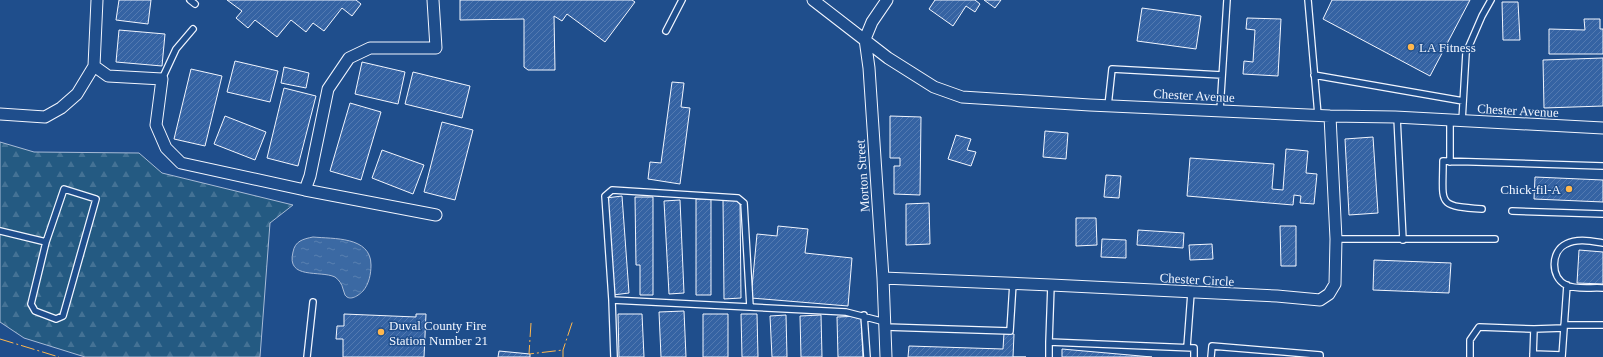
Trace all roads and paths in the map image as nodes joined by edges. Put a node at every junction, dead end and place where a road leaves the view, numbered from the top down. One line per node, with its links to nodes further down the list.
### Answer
1 (97, 0): 14 (street)
2 (190, 0): 10 (lane)
3 (433, 0): 30 (street)
4 (682, 0): 12 (lane)
5 (813, 0): 13 (street, Chester Avenue)
6 (887, 0): 13 (street)
7 (1227, 0): 15 (lane)
8 (1308, 0): 16 (lane)
9 (1491, 0): 18 (lane)
10 (195, 4)
11 (193, 29): 17 (lane)
12 (666, 30)
13 (865, 39): 19 (street, Chester Avenue); 41 (street, Morton Street)
14 (94, 66): 17 (street); 21 (street)
15 (1222, 75): 19 (lane); 20 (lane)
16 (1314, 75): 18 (lane); 22 (lane)
17 (162, 79): 30 (street)
18 (1464, 101): 26 (lane)
19 (1108, 106): 20 (street, Chester Avenue)
20 (1220, 110): 22 (street, Chester Avenue)
21 (0, 114)
22 (1318, 115): 23 (street, Chester Avenue)
23 (1330, 116): 24 (street, Chester Avenue); 36 (street, Chester Circle)
24 (1397, 117): 25 (street, Chester Avenue); 38 (lane)
25 (1450, 120): 26 (street, Chester Avenue); 28 (lane)
26 (1462, 121): 27 (street, Chester Avenue)
27 (1603, 128)
28 (1450, 162): 29 (lane); 31 (lane)
29 (1603, 166)
30 (306, 190): 34 (street)
31 (1482, 209)
32 (1512, 211): 33 (lane)
33 (1603, 214)
34 (436, 215)
35 (0, 231): 39 (lane)
36 (1336, 239): 38 (lane); 46 (street, Chester Circle)
37 (1495, 239): 38 (lane)
38 (1403, 240)
39 (46, 242): 39 (lane)
40 (1603, 243): 44 (lane)
41 (883, 278): 42 (street, Chester Circle); 51 (street, Morton Street)
42 (1013, 283): 43 (street, Chester Circle); 51 (lane)
43 (1052, 285): 46 (street, Chester Circle); 55 (lane)
44 (1566, 285): 45 (lane); 53 (lane)
45 (1603, 288)
46 (1191, 293): 56 (lane)
47 (612, 300): 49 (lane); 49 (lane); 60 (lane)
48 (313, 302): 59 (lane)
49 (750, 307): 50 (lane)
50 (864, 315): 51 (lane); 61 (lane)
51 (885, 325): 62 (street, Morton Street)
52 (1603, 325): 53 (lane)
53 (1564, 327): 54 (lane); 58 (lane)
54 (1534, 329): 57 (lane); 67 (lane)
55 (1049, 342): 56 (lane); 63 (lane)
56 (1187, 347): 64 (lane)
57 (1533, 356): 58 (lane)
58 (1562, 356)
59 (307, 357)
60 (614, 357)
61 (867, 357)
62 (886, 357)
63 (1048, 357)
64 (1194, 357)
65 (1211, 357): 66 (lane)
66 (1320, 357)
67 (1470, 357)

